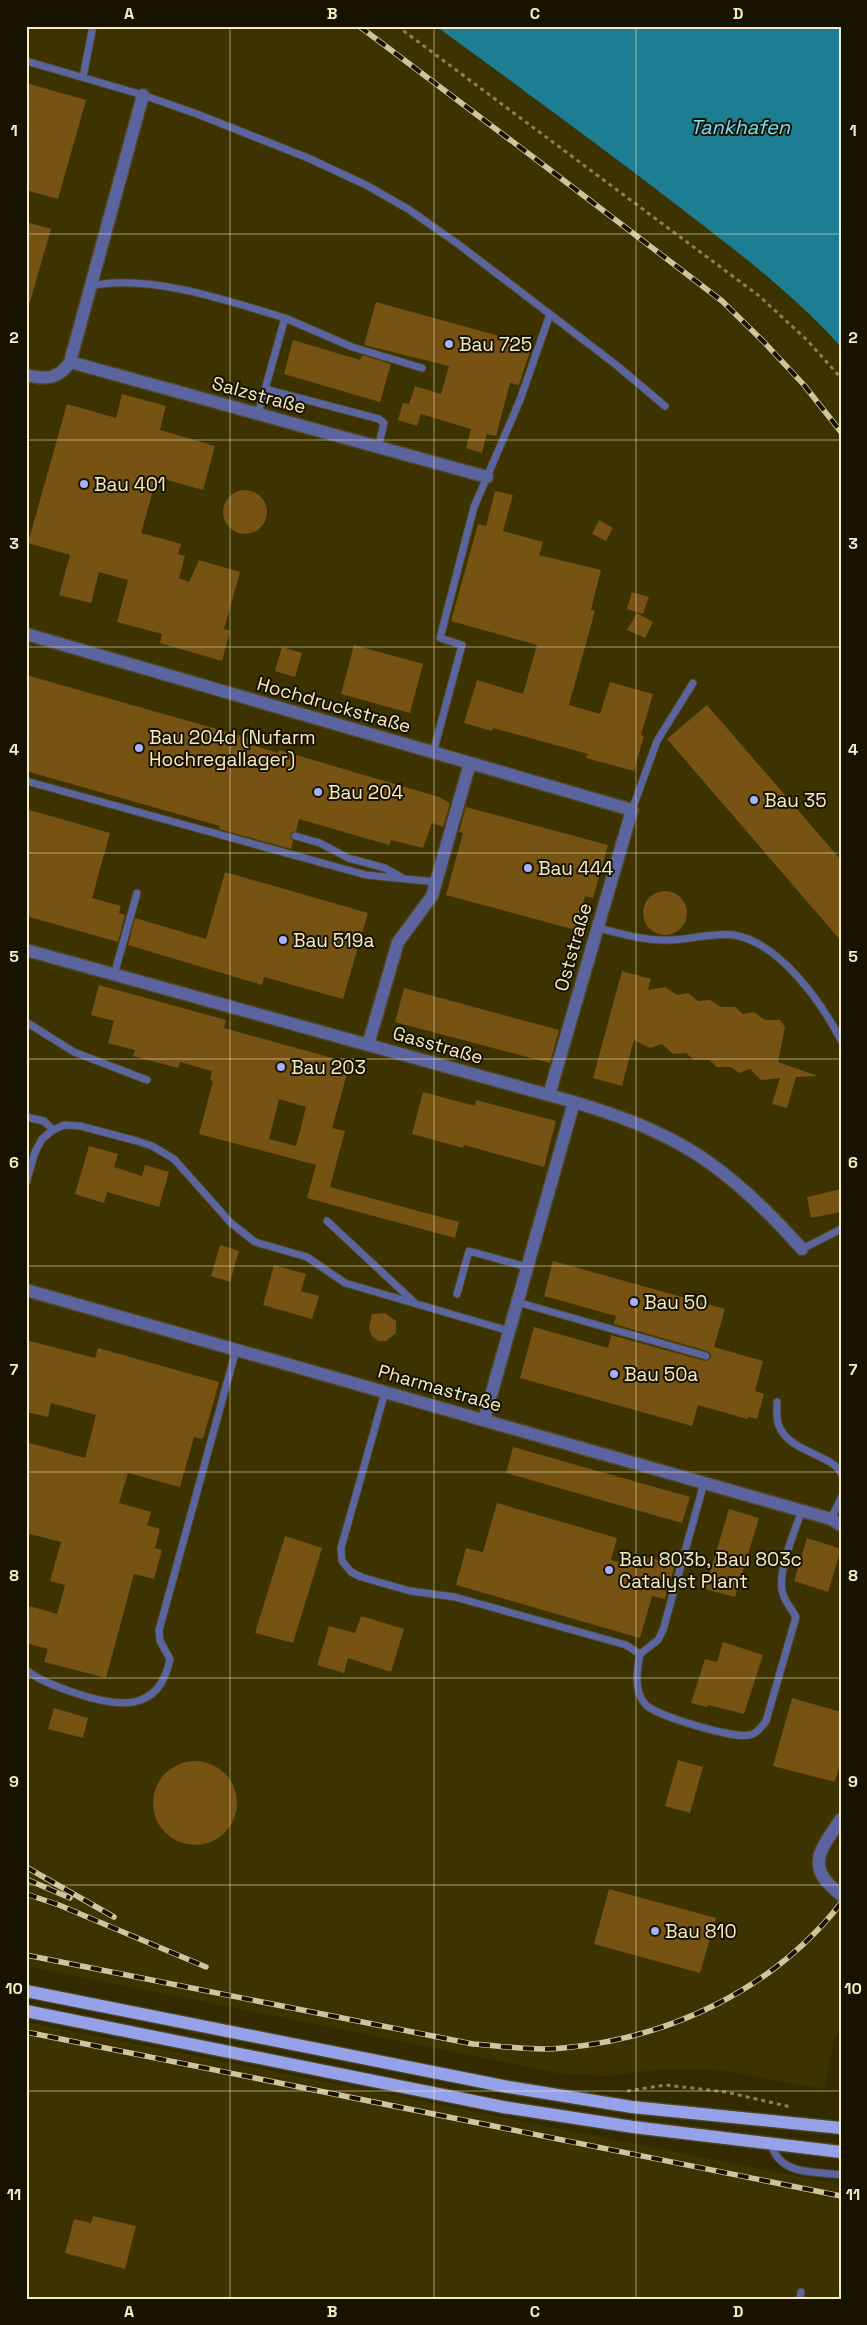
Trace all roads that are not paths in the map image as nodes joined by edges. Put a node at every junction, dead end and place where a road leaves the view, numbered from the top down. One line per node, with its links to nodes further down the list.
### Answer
1 (93, 26): 3 (lane)
2 (26, 61): 3 (lane)
3 (83, 77): 4 (lane)
4 (143, 95): 5 (street); 6 (lane)
5 (90, 286): 7 (lane); 8 (street)
6 (550, 314): 12 (lane); 15 (lane)
7 (285, 318): 9 (lane); 11 (lane)
8 (70, 362): 10 (street); 13 (street, Salzstraße)
9 (422, 368)
10 (26, 375)
11 (265, 388): 13 (lane); 14 (lane)
12 (665, 406)
13 (258, 414): 14 (street, Salzstraße)
14 (378, 448): 15 (street, Salzstraße)
15 (487, 477): 18 (lane)
16 (26, 634): 18 (street, Hochdruckstraße)
17 (693, 683): 21 (lane)
18 (433, 753): 19 (street, Hochdruckstraße)
19 (470, 763): 21 (street, Hochdruckstraße); 24 (street)
20 (26, 781): 23 (lane)
21 (632, 810): 26 (street, Oststraße)
22 (295, 836): 23 (lane)
23 (406, 880): 24 (lane)
24 (436, 882): 31 (street)
25 (137, 893): 28 (lane)
26 (598, 928): 30 (lane); 33 (street, Oststraße)
27 (26, 950): 28 (street, Gasstraße)
28 (114, 975): 31 (street, Gasstraße)
29 (26, 1022): 32 (lane)
30 (841, 1040)
31 (368, 1045): 33 (street, Gasstraße)
32 (147, 1080)
33 (549, 1095): 34 (street, Gasstraße)
34 (574, 1102): 40 (street, Gasstraße); 41 (street)
35 (26, 1117): 36 (lane)
36 (53, 1130): 37 (lane); 45 (lane)
37 (26, 1183)
38 (326, 1222): 45 (lane)
39 (841, 1229): 40 (lane)
40 (802, 1249)
41 (527, 1267): 43 (lane); 44 (street)
42 (26, 1290): 47 (street, Pharmastraße)
43 (457, 1294)
44 (517, 1302): 46 (street); 48 (lane)
45 (416, 1304): 46 (lane)
46 (509, 1331): 51 (street)
47 (236, 1350): 49 (street, Pharmastraße); 58 (lane)
48 (706, 1356)
49 (385, 1392): 51 (street, Pharmastraße); 57 (lane)
50 (777, 1402): 52 (lane)
51 (484, 1420): 53 (street, Pharmastraße)
52 (841, 1473)
53 (704, 1483): 55 (street, Pharmastraße); 57 (lane)
54 (841, 1498): 56 (lane)
55 (802, 1510): 56 (street, Pharmastraße); 57 (lane)
56 (836, 1522)
57 (640, 1654)
58 (26, 1670)
59 (841, 1818): 60 (street)
60 (841, 1895)
61 (26, 1991): 63 (main road)
62 (26, 2011): 64 (main road)
63 (841, 2128)
64 (771, 2143): 65 (main road); 66 (lane)
65 (841, 2152)
66 (841, 2175)

